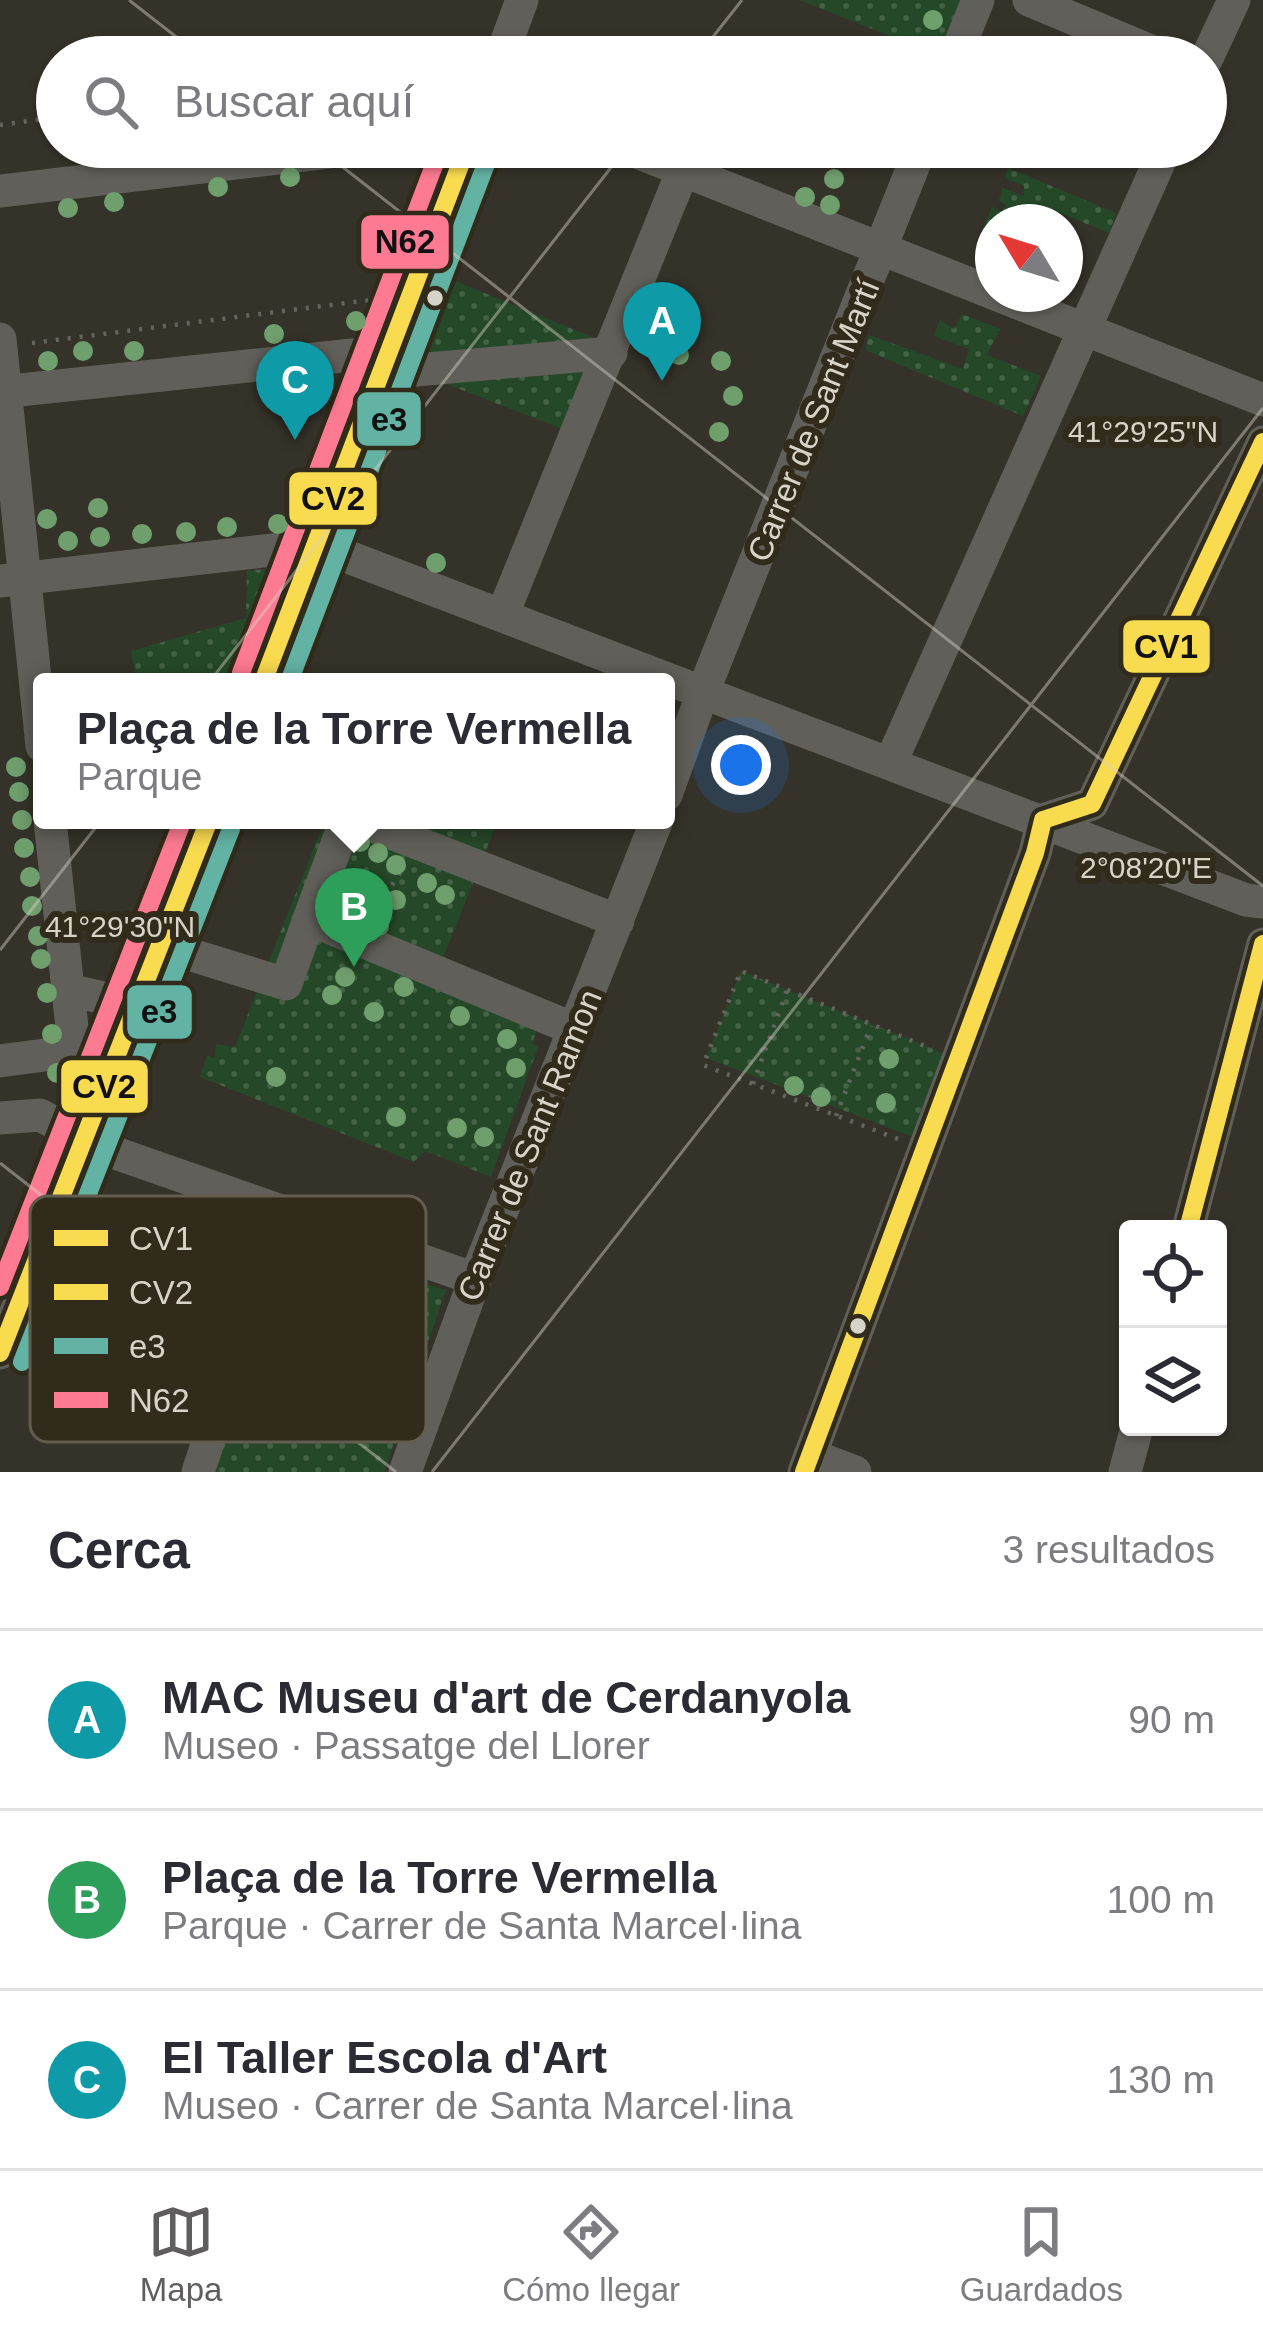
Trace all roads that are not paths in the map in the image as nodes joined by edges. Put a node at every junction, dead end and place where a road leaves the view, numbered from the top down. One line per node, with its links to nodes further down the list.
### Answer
1 (522, 0): 5 (street)
2 (978, 0): 6 (street)
3 (1028, 0): 7 (street)
4 (1234, 0): 8 (street)
5 (509, 36)
6 (963, 36)
7 (1115, 36)
8 (1217, 36)
9 (189, 168): 15 (street)
10 (460, 168): 20 (street)
11 (677, 168): 14 (street)
12 (913, 168): 16 (street, Carrer de Sant Martí)
13 (1156, 168): 17 (street)
14 (682, 170): 16 (street); 19 (street)
15 (0, 190)
16 (881, 252): 17 (street); 30 (street, Carrer de Sant Martí)
17 (1083, 330): 22 (street); 32 (street)
18 (7, 342): 21 (street)
19 (611, 353): 20 (street); 26 (street)
20 (392, 361): 21 (street); 24 (street)
21 (3, 391): 25 (street)
22 (1263, 400)
23 (1263, 442): 34 (street)
24 (317, 545): 25 (street); 26 (street); 27 (street)
25 (12, 579): 31 (street)
26 (502, 616): 28 (street)
27 (267, 673)
28 (653, 673)
29 (675, 681): 30 (street)
30 (703, 692): 32 (street); 33 (street)
31 (33, 696)
32 (890, 764): 34 (street)
33 (675, 770)
34 (1043, 820): 40 (street); 63 (street)
35 (51, 829): 45 (street)
36 (205, 829): 46 (street)
37 (343, 829): 41 (street)
38 (380, 829): 42 (street)
39 (653, 829): 42 (street, Carrer de Sant Ramon)
40 (1263, 902)
41 (309, 920): 44 (street); 47 (street)
42 (618, 921): 47 (street, Carrer de Sant Ramon)
43 (1263, 944): 54 (street)
44 (172, 949)
45 (68, 990): 46 (street); 51 (street)
46 (136, 1005): 51 (street)
47 (574, 1029): 57 (street, Carrer de Sant Ramon)
48 (45, 1054): 49 (street)
49 (0, 1061)
50 (0, 1118): 51 (street)
51 (83, 1138): 52 (street); 53 (street)
52 (61, 1196)
53 (241, 1196)
54 (1190, 1220)
55 (426, 1262): 57 (street)
56 (30, 1275): 58 (street)
57 (475, 1279): 59 (street, Carrer de Sant Ramon)
58 (0, 1353)
59 (426, 1414)
60 (1135, 1436): 67 (street)
61 (208, 1442): 64 (street)
62 (416, 1442): 65 (street, Carrer de Sant Ramon)
63 (807, 1464): 66 (street)
64 (198, 1472)
65 (405, 1472)
66 (855, 1472)
67 (1125, 1472)

